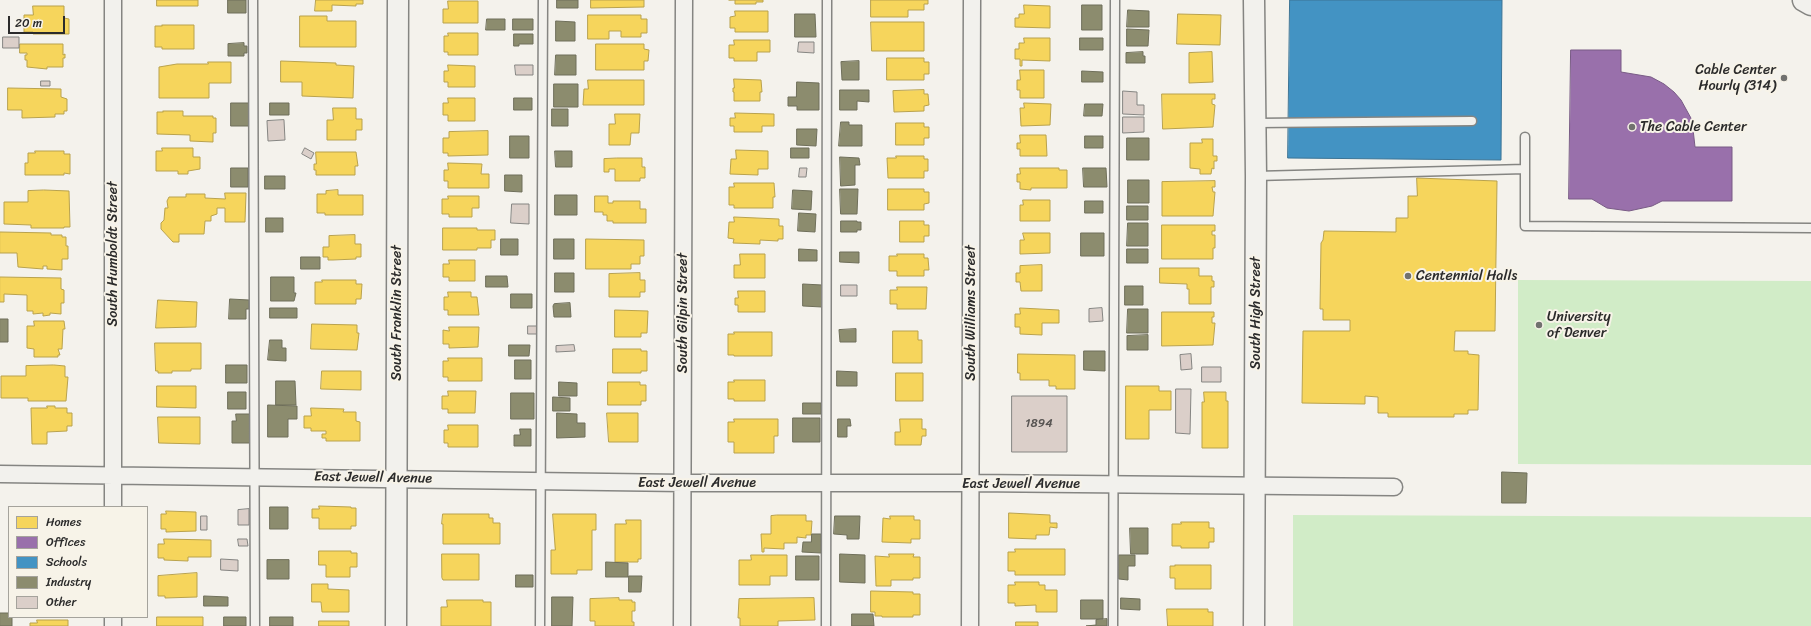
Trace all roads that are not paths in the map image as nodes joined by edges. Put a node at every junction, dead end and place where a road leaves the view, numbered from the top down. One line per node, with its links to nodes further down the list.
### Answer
1 (113, 0): 19 (street, South Humboldt Street)
2 (253, 0): 20 (lane)
3 (398, 0): 21 (street, South Franklin Street)
4 (543, 0): 22 (lane)
5 (684, 0): 23 (street, South Gilpin Street)
6 (827, 0): 24 (lane)
7 (972, 0): 25 (street, South Williams Street)
8 (1115, 0): 26 (lane)
9 (1254, 0): 13 (street, South High Street)
10 (1804, 0): 11 (main road)
11 (1811, 4)
12 (1472, 121): 13 (lane)
13 (1255, 123): 16 (street, South High Street)
14 (1525, 137): 15 (lane)
15 (1525, 169): 16 (lane); 17 (lane)
16 (1256, 176): 27 (street, South High Street)
17 (1811, 228)
18 (0, 474): 19 (street, East Jewell Avenue)
19 (113, 475): 20 (street, East Jewell Avenue); 29 (street, South Humboldt Street)
20 (256, 477): 21 (street, East Jewell Avenue); 30 (lane)
21 (397, 478): 22 (street, East Jewell Avenue); 31 (street, South Franklin Street)
22 (540, 482): 23 (street, East Jewell Avenue); 32 (lane)
23 (683, 483): 24 (street, East Jewell Avenue); 33 (street, South Gilpin Street)
24 (827, 483): 25 (street, East Jewell Avenue); 34 (lane)
25 (971, 483): 26 (street, East Jewell Avenue); 35 (street, South Williams Street)
26 (1113, 484): 27 (street, East Jewell Avenue); 36 (lane)
27 (1256, 485): 28 (street, East Jewell Avenue); 37 (street, South High Street)
28 (1394, 487)
29 (113, 506)
30 (255, 626)
31 (396, 626)
32 (540, 626)
33 (682, 626)
34 (826, 626)
35 (970, 626)
36 (1113, 626)
37 (1254, 626)

